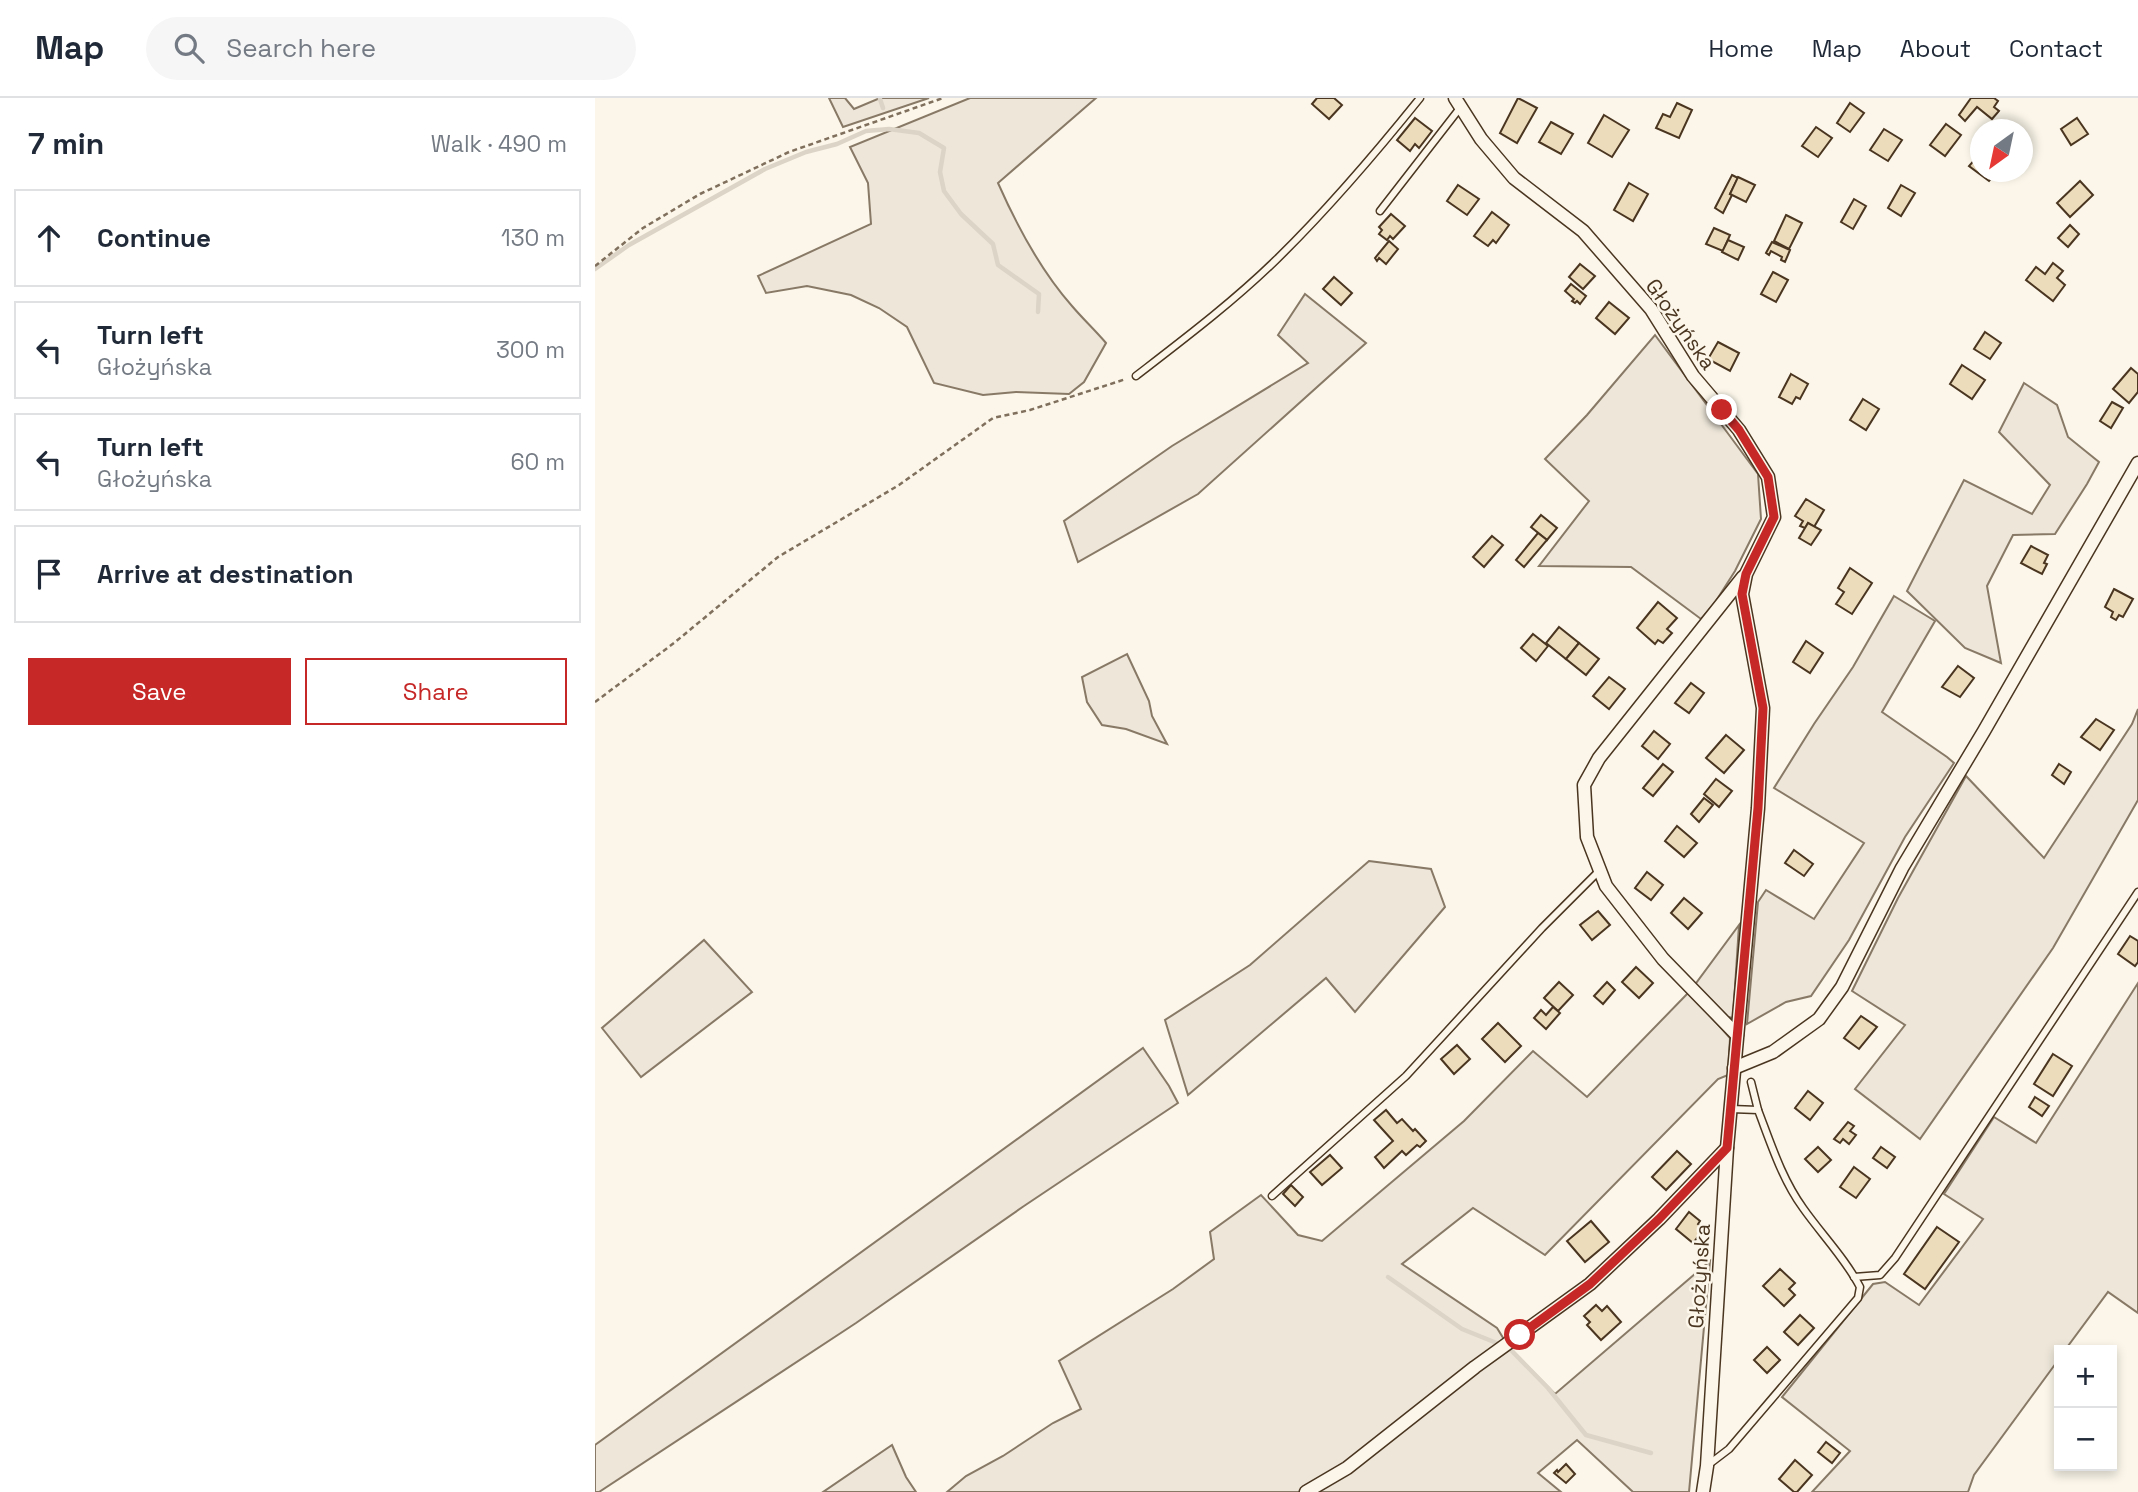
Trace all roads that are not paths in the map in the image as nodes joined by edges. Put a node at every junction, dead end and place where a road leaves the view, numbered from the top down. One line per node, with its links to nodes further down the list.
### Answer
1 (1420, 98): 4 (lane)
2 (1458, 103): 3 (lane); 6 (street, Głożyńska)
3 (1380, 211)
4 (1136, 376)
5 (2138, 463): 10 (street)
6 (1746, 574): 7 (street); 9 (street, Głożyńska)
7 (1600, 870): 9 (street); 15 (lane)
8 (2138, 892): 16 (lane)
9 (1737, 1035): 10 (street, Głożyńska)
10 (1734, 1068): 12 (street, Głożyńska)
11 (1751, 1082): 13 (lane)
12 (1731, 1109): 13 (lane); 14 (street, Głożyńska)
13 (1758, 1110): 16 (lane)
14 (1727, 1148): 17 (street, Głożyńska); 18 (street)
15 (1272, 1196)
16 (1854, 1277): 17 (lane)
17 (1707, 1466): 19 (street, Głożyńska)
18 (1306, 1492)
19 (1703, 1492)

